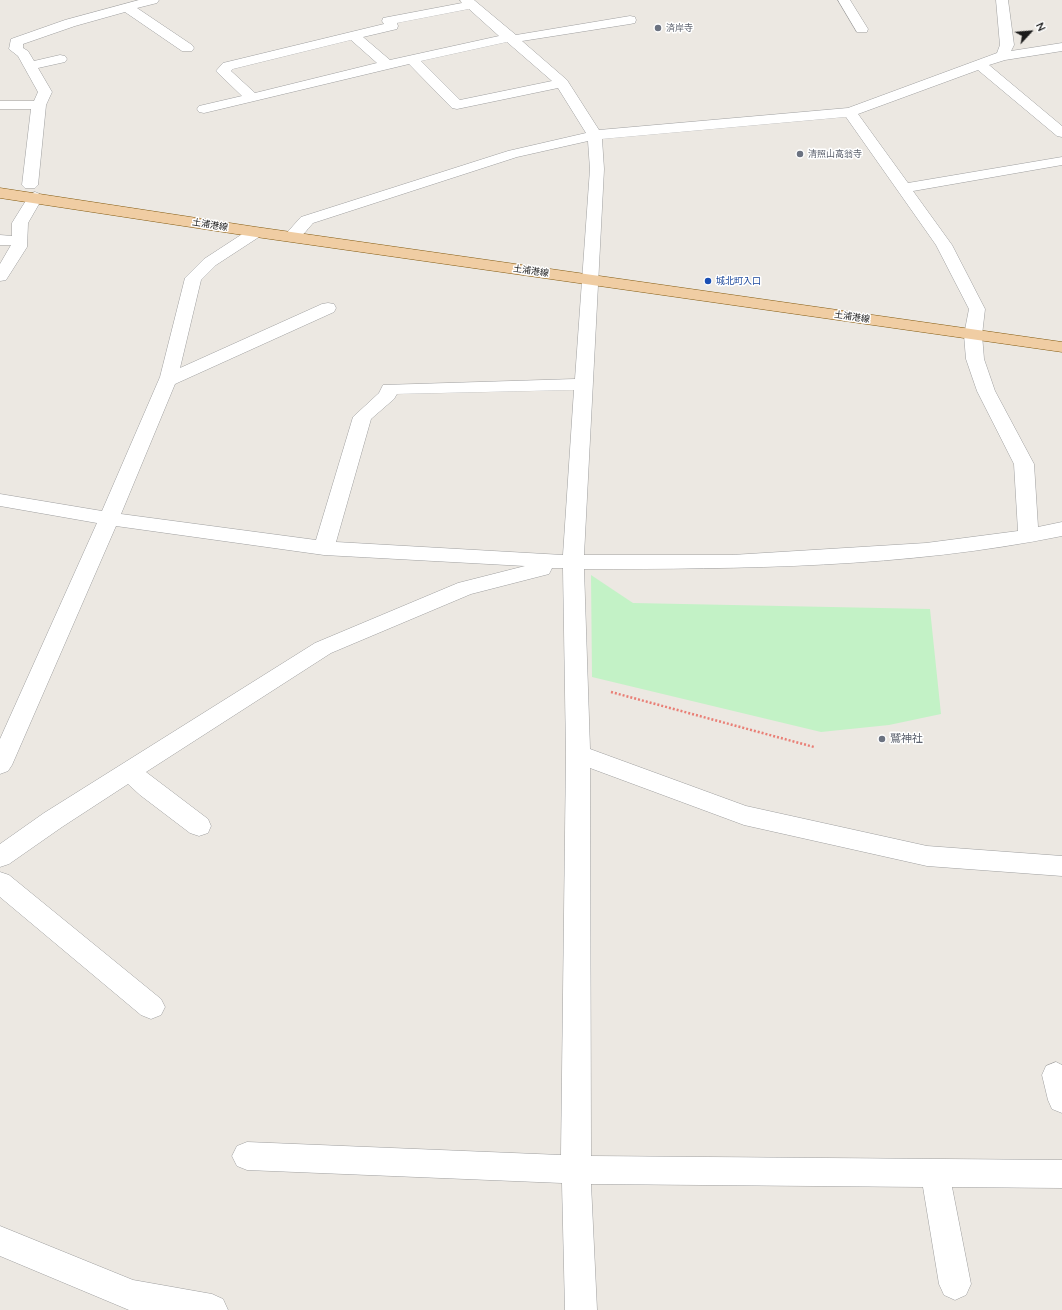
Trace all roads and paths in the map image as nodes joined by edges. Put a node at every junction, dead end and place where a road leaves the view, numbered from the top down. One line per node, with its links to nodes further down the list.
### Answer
1 (153, 0): 5 (street)
2 (844, 0): 7 (street)
3 (1002, 0): 12 (street)
4 (469, 2): 8 (street); 9 (street)
5 (127, 7): 11 (street); 17 (street)
6 (630, 20): 9 (street)
7 (862, 29)
8 (352, 35): 16 (street); 19 (street)
9 (512, 38): 14 (street); 18 (street)
10 (1062, 47): 12 (street)
11 (187, 48)
12 (1002, 56): 15 (street)
13 (60, 59): 17 (street)
14 (412, 59): 16 (street); 18 (street)
15 (979, 64): 23 (street); 24 (street)
16 (387, 65): 19 (street)
17 (32, 68): 20 (street)
18 (562, 83): 25 (street)
19 (252, 97): 22 (street)
20 (39, 105): 21 (street); 28 (street)
21 (0, 106)
22 (204, 109)
23 (850, 112): 25 (street); 27 (street)
24 (1062, 133)
25 (594, 135): 31 (street); 35 (street)
26 (1062, 161): 27 (street)
27 (903, 188): 37 (street)
28 (33, 191): 29 (main road, 土浦港線); 30 (main road, 土浦港線); 33 (street)
29 (0, 192)
30 (256, 232): 31 (main road, 土浦港線); 39 (street)
31 (291, 237): 35 (main road, 土浦港線)
32 (0, 240): 33 (street)
33 (20, 241): 34 (street)
34 (0, 276)
35 (589, 279): 37 (main road, 土浦港線); 40 (street)
36 (328, 308): 39 (street)
37 (973, 335): 38 (main road, 土浦港線); 44 (street)
38 (1062, 347)
39 (167, 380): 42 (street)
40 (583, 384): 45 (street); 46 (street)
41 (0, 500): 42 (street)
42 (109, 519): 45 (street); 50 (street)
43 (1062, 529): 44 (street)
44 (1028, 536): 46 (street)
45 (324, 548): 46 (street)
46 (573, 562): 47 (street); 51 (street)
47 (576, 683): 48 (path); 49 (street)
48 (814, 747)
49 (578, 754): 54 (street); 58 (street)
50 (0, 765)
51 (130, 771): 52 (street); 53 (street)
52 (199, 826)
53 (0, 857)
54 (1062, 866)
55 (0, 882): 56 (street)
56 (151, 1008)
57 (247, 1156): 58 (street)
58 (576, 1170): 59 (street); 64 (street)
59 (935, 1173): 60 (street); 62 (street)
60 (1062, 1174)
61 (0, 1241): 63 (street)
62 (955, 1284)
63 (212, 1310)
64 (581, 1310)

